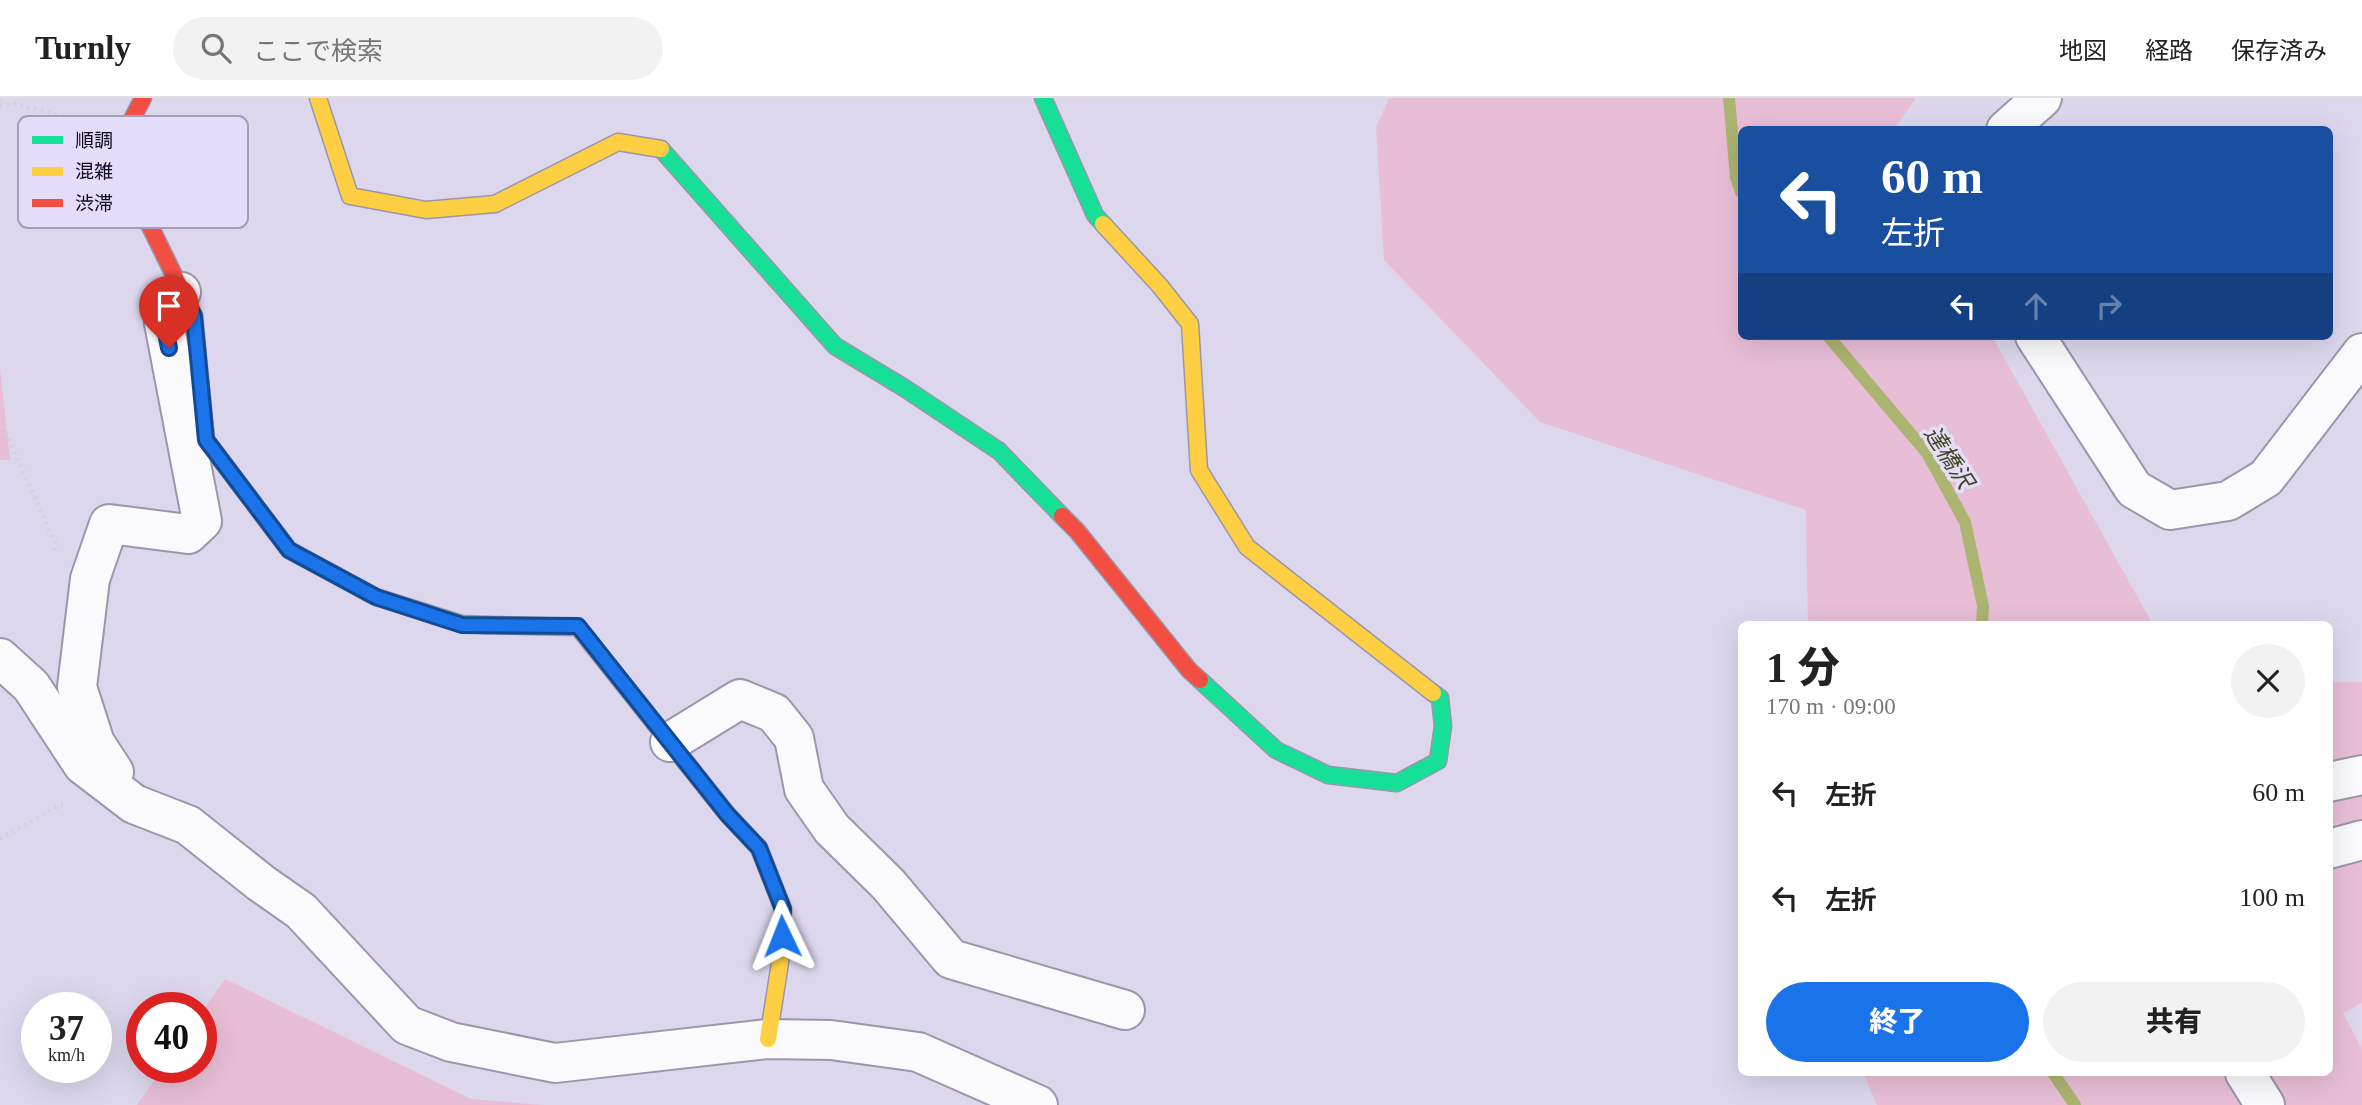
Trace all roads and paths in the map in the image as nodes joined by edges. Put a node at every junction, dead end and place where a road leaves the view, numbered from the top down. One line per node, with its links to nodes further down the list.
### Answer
1 (143, 98): 7 (street)
2 (318, 98): 3 (street)
3 (1043, 98)
4 (2042, 98): 8 (street)
5 (0, 106): 6 (path)
6 (61, 116)
7 (134, 116)
8 (2010, 126)
9 (150, 228): 10 (street)
10 (181, 292): 16 (street); 19 (street)
11 (2038, 340): 12 (street)
12 (2362, 353)
13 (0, 419): 14 (path)
14 (56, 555)
15 (0, 658): 19 (street)
16 (670, 742): 24 (street); 25 (street)
17 (2362, 775): 18 (street)
18 (2333, 781)
19 (134, 804): 25 (street)
20 (72, 805): 21 (path)
21 (0, 839)
22 (2362, 841): 23 (street)
23 (2333, 848)
24 (1125, 1010)
25 (768, 1039): 27 (street)
26 (2247, 1076): 28 (street)
27 (1038, 1105)
28 (2265, 1105)

